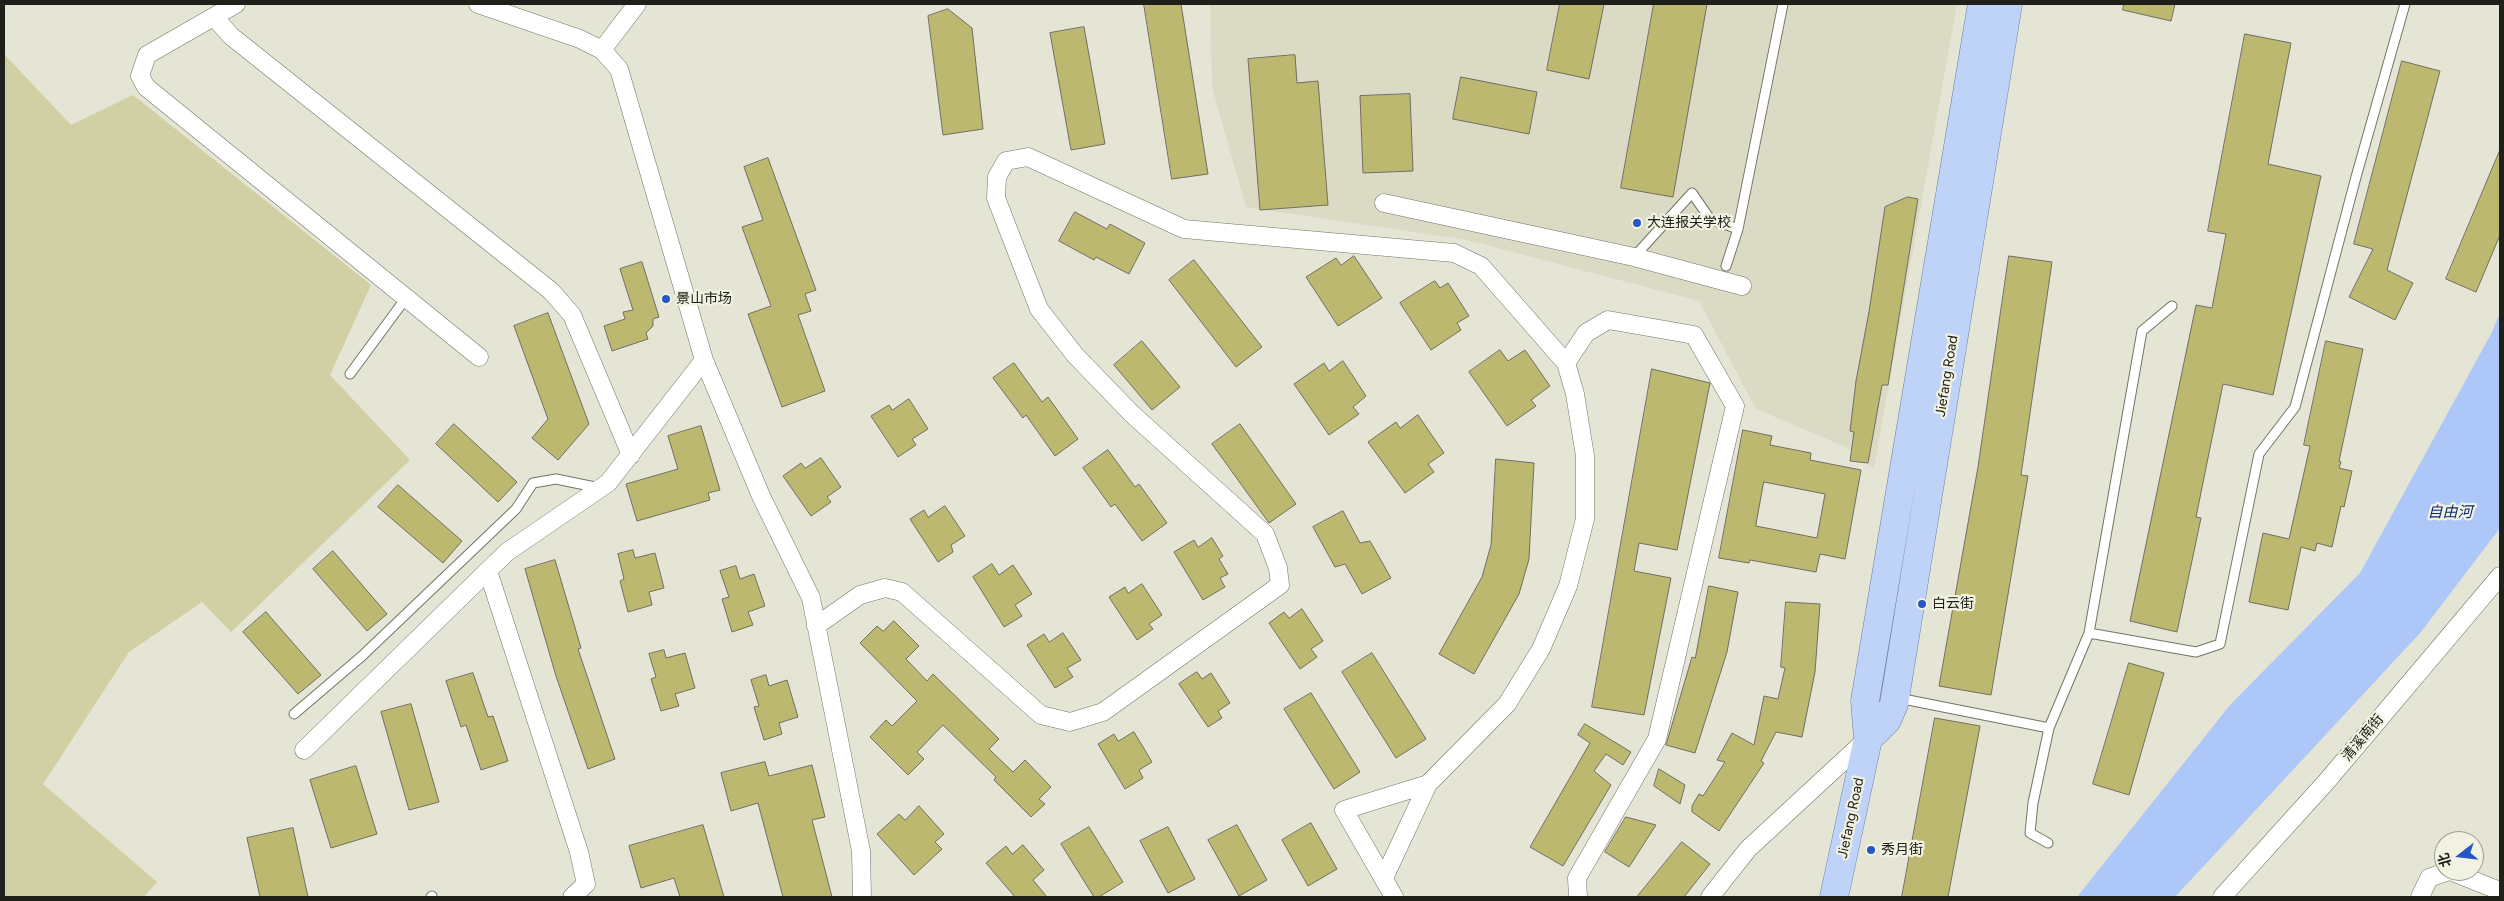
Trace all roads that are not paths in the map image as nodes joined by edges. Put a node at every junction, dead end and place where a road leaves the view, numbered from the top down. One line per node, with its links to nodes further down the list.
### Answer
1 (236, 4): 8 (street)
2 (478, 4): 9 (street)
3 (637, 4): 9 (street)
4 (1783, 4): 11 (lane)
5 (1982, 4): 30 (main road, Jiefang Road)
6 (2008, 4): 27 (main road, Jiefang Road)
7 (2405, 4): 26 (lane)
8 (215, 18): 15 (street); 21 (street)
9 (602, 50): 18 (street)
10 (1384, 203): 12 (street)
11 (1738, 229): 12 (lane); 13 (lane)
12 (1634, 257): 14 (street)
13 (1726, 266)
14 (1742, 286)
15 (406, 298): 17 (street); 20 (lane)
16 (2172, 306): 26 (lane)
17 (480, 357)
18 (704, 360): 21 (street); 25 (street)
19 (1566, 362): 25 (street); 32 (street); 41 (street)
20 (350, 374)
21 (631, 455): 22 (street)
22 (600, 488): 23 (street); 28 (lane)
23 (488, 571): 31 (street); 38 (street)
24 (2500, 576): 44 (street, 清溪南街)
25 (816, 626): 39 (street)
26 (2089, 633): 29 (lane)
27 (1896, 698): 29 (lane); 30 (main road, Jiefang Road)
28 (294, 714)
29 (2049, 728): 33 (lane)
30 (1868, 739): 42 (street); 43 (main road, Jiefang Road)
31 (304, 750)
32 (1428, 784): 35 (street); 35 (street)
33 (2048, 843)
34 (2434, 876): 45 (street)
35 (1384, 878): 40 (street)
36 (2474, 881): 37 (street)
37 (2500, 891)
38 (572, 897)
39 (862, 897)
40 (1394, 897)
41 (1578, 897)
42 (1710, 897)
43 (1834, 897)
44 (2222, 897)
45 (2420, 897)

